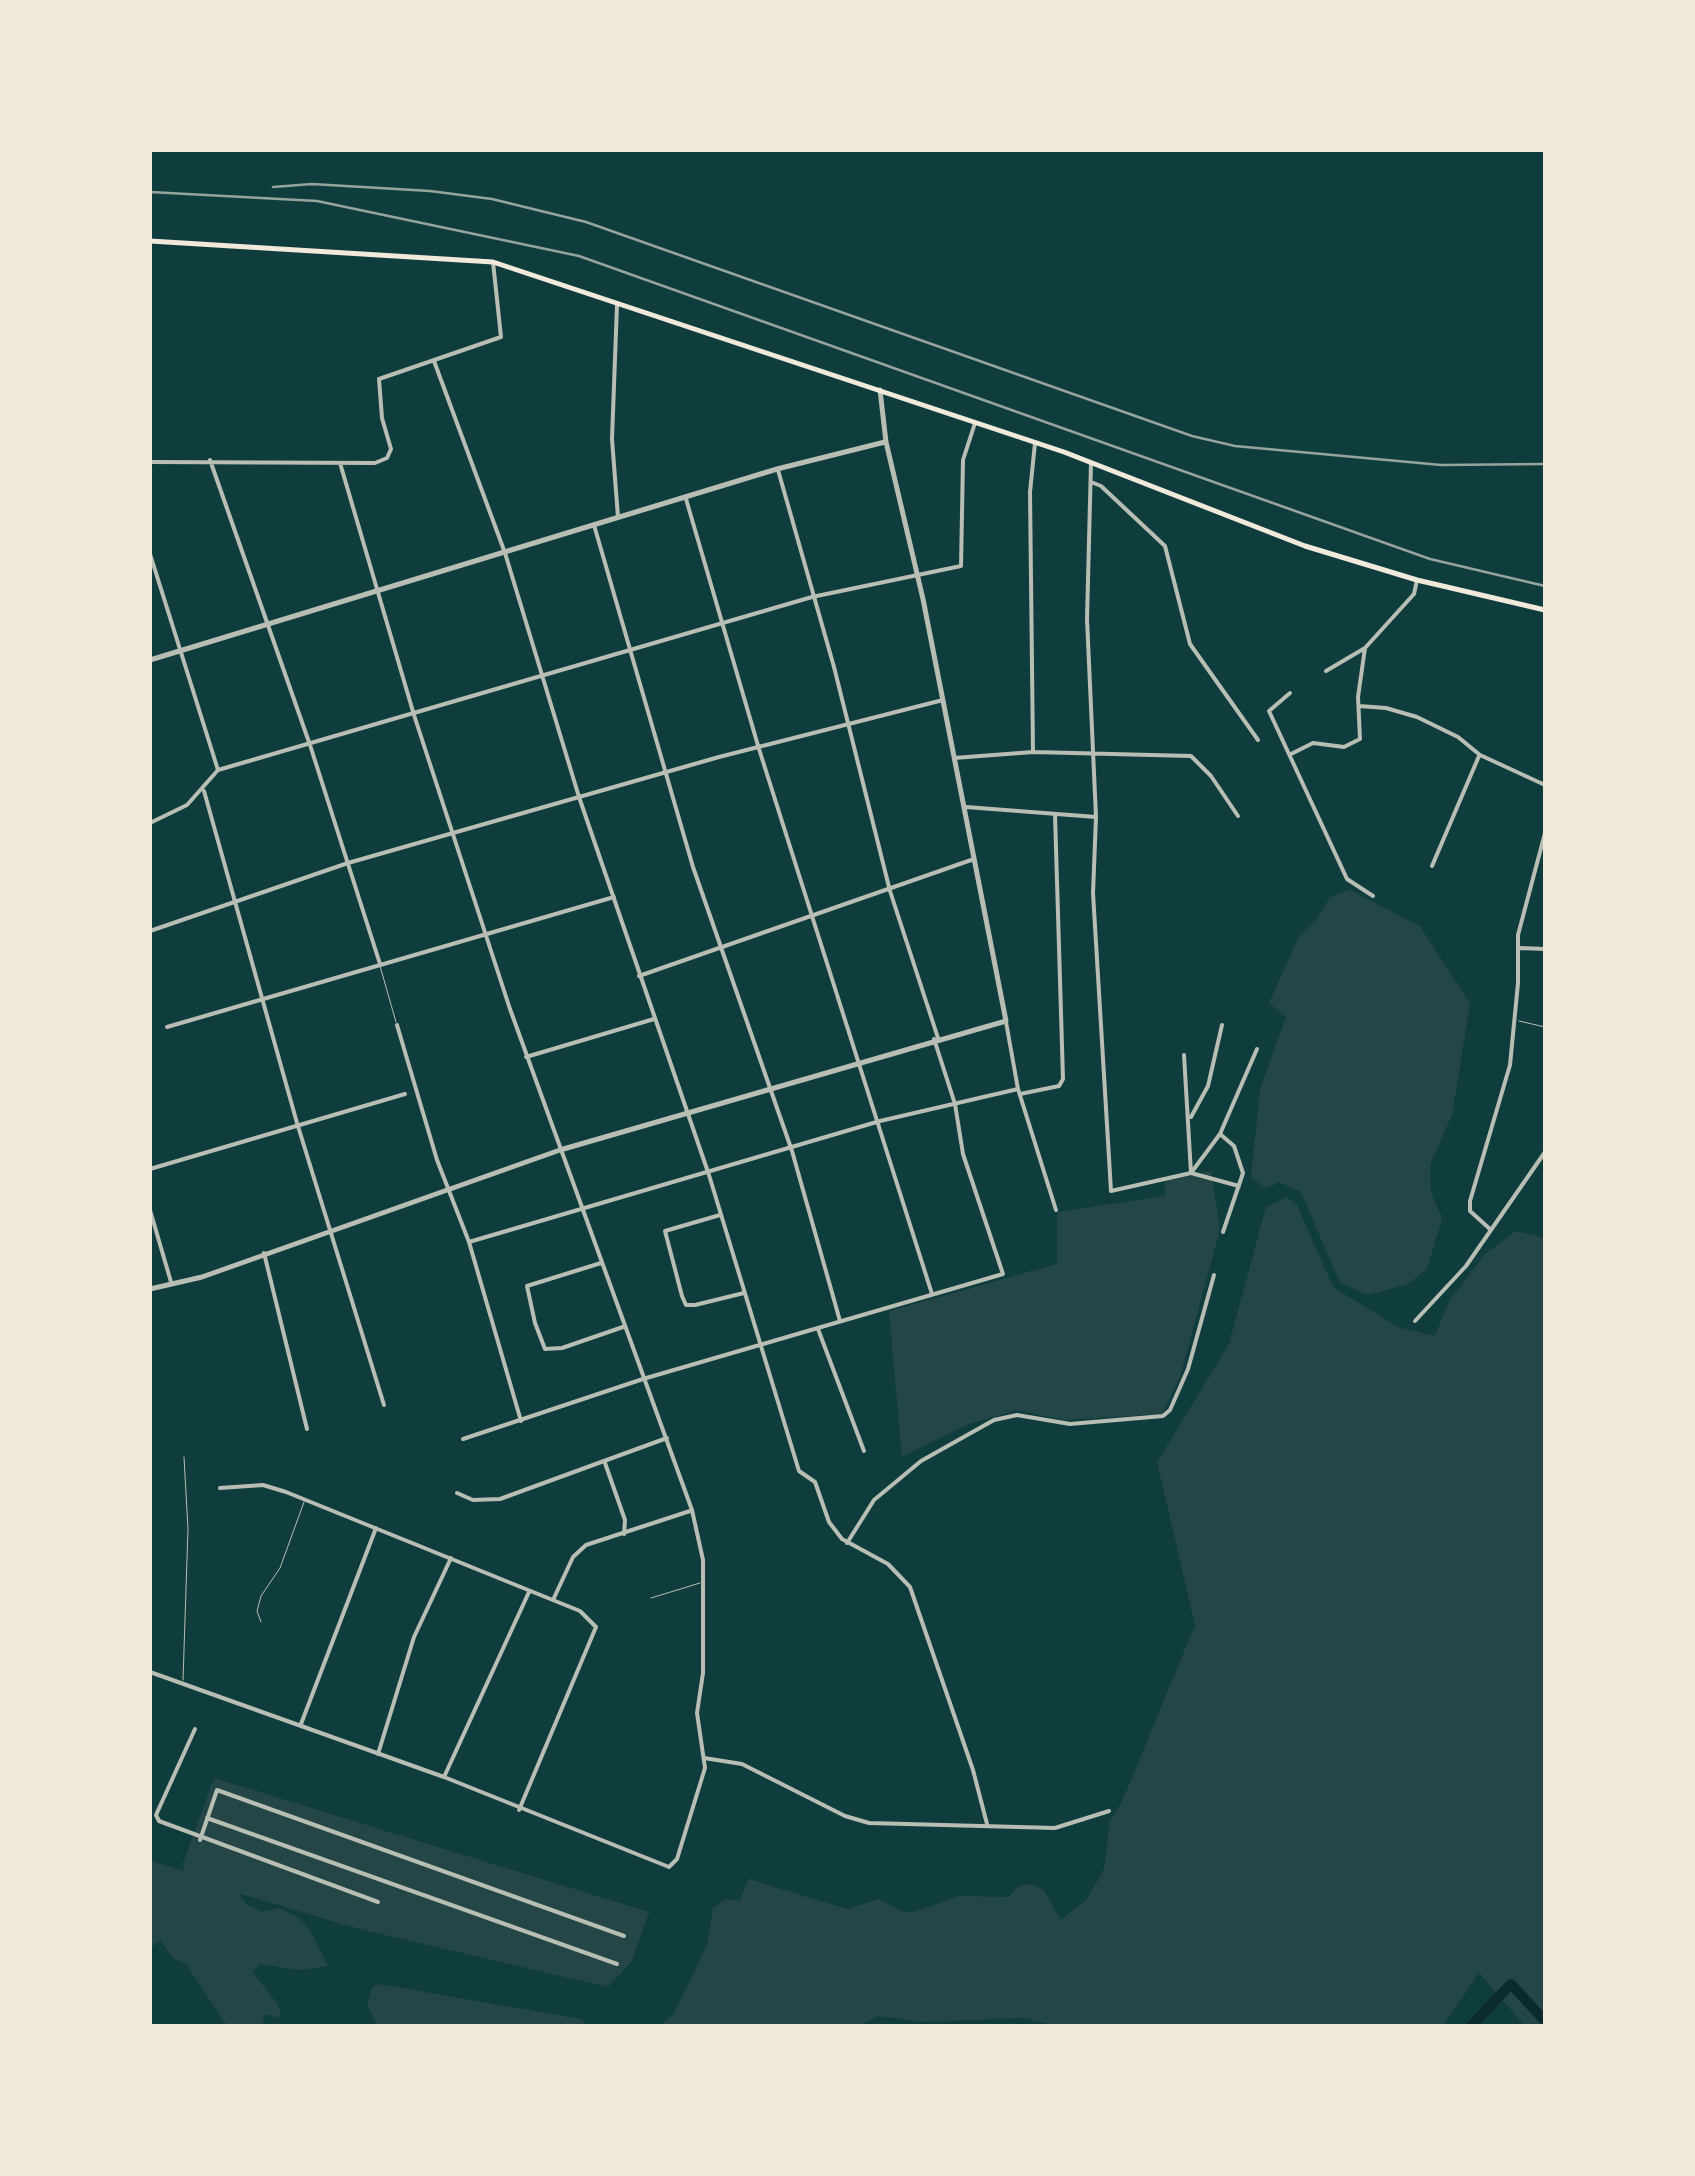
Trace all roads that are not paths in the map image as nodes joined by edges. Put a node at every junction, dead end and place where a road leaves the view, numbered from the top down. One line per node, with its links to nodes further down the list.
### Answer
1 (150, 241): 2 (main road)
2 (493, 262): 3 (main road); 4 (street)
3 (617, 304): 5 (main road); 16 (street)
4 (434, 360): 11 (street); 18 (street)
5 (880, 390): 6 (main road); 7 (street)
6 (975, 422): 8 (main road); 20 (street)
7 (886, 442): 13 (street); 20 (street)
8 (1035, 442): 12 (main road); 41 (street)
9 (210, 460): 10 (street); 11 (street); 25 (street)
10 (150, 462)
11 (340, 463): 22 (street)
12 (1091, 463): 14 (street); 21 (main road)
13 (777, 469): 15 (street); 23 (street)
14 (1091, 482): 38 (street); 42 (street)
15 (686, 498): 16 (street); 26 (street)
16 (618, 517): 17 (street)
17 (594, 525): 18 (street); 29 (street)
18 (505, 553): 22 (street); 32 (street)
19 (150, 554): 28 (street)
20 (916, 572): 23 (street); 34 (street)
21 (1417, 580): 24 (main road); 27 (street)
22 (376, 592): 25 (street); 36 (street)
23 (812, 598): 26 (street); 37 (street)
24 (1545, 610)
25 (268, 624): 28 (street); 39 (street)
26 (722, 624): 29 (street); 40 (street)
27 (1365, 648): 31 (street); 35 (street)
28 (181, 652): 30 (street); 46 (street)
29 (630, 652): 32 (street); 47 (street)
30 (150, 660)
31 (1326, 671)
32 (542, 679): 36 (street); 50 (street)
33 (1290, 693): 43 (street)
34 (944, 700): 37 (street); 45 (street)
35 (1359, 706): 43 (street); 44 (street)
36 (414, 715): 39 (street); 57 (street)
37 (848, 727): 40 (street); 61 (street)
38 (1258, 740)
39 (310, 746): 46 (street); 59 (street)
40 (758, 750): 47 (street); 65 (street)
41 (1032, 752): 42 (street); 45 (street)
42 (1092, 753): 53 (street); 54 (street)
43 (1291, 754): 62 (street)
44 (1480, 755): 48 (street); 60 (street)
45 (954, 758): 51 (street)
46 (218, 770): 49 (street)
47 (669, 772): 50 (street); 68 (street)
48 (1545, 785)
49 (203, 789): 55 (street); 64 (street)
50 (579, 797): 57 (street); 63 (street)
51 (964, 807): 52 (street); 58 (street)
52 (1055, 816): 54 (street); 87 (street)
53 (1238, 816)
54 (1096, 817): 99 (street)
55 (150, 823)
56 (1545, 833): 69 (street)
57 (452, 834): 59 (street); 67 (street)
58 (974, 859): 61 (street); 75 (street)
59 (348, 863): 64 (street); 71 (street)
60 (1432, 866)
61 (890, 891): 65 (street); 81 (street)
62 (1373, 896)
63 (614, 897): 67 (street); 72 (street)
64 (236, 901): 66 (street); 73 (street)
65 (810, 916): 68 (street); 85 (street)
66 (150, 931)
67 (485, 935): 71 (street); 84 (street)
68 (720, 948): 72 (street); 86 (street)
69 (1518, 948): 70 (street); 76 (street)
70 (1545, 949)
71 (380, 964): 73 (street); 79 (lane)
72 (640, 976): 74 (street)
73 (261, 997): 78 (street); 93 (street)
74 (654, 1019): 84 (street); 90 (street)
75 (1006, 1021): 81 (street); 87 (street)
76 (1516, 1021): 80 (lane); 108 (street)
77 (1222, 1025): 91 (street)
78 (166, 1026)
79 (397, 1026): 102 (street)
80 (1545, 1027)
81 (936, 1039): 85 (street); 89 (street)
82 (1256, 1049): 94 (street)
83 (1184, 1055): 91 (street)
84 (526, 1056): 95 (street)
85 (858, 1061): 86 (street); 92 (street)
86 (770, 1089): 90 (street); 96 (street)
87 (1019, 1092): 89 (street); 105 (street)
88 (405, 1094): 93 (street)
89 (955, 1104): 92 (street); 117 (street)
90 (686, 1112): 95 (street); 100 (street)
91 (1192, 1117): 99 (street)
92 (880, 1121): 96 (street); 117 (street)
93 (298, 1123): 98 (street); 107 (street)
94 (1220, 1134): 99 (street); 101 (street)
95 (560, 1150): 102 (street); 103 (street)
96 (792, 1151): 100 (street); 119 (street)
97 (1545, 1152): 108 (street)
98 (150, 1169)
99 (1191, 1173): 101 (street)
100 (709, 1174): 103 (street); 106 (street)
101 (1239, 1186): 109 (street)
102 (450, 1188): 107 (street); 110 (street)
103 (582, 1209): 110 (street); 112 (street)
104 (150, 1210): 114 (street)
105 (1056, 1210)
106 (720, 1215): 116 (street); 116 (street)
107 (330, 1230): 111 (street); 124 (street)
108 (1491, 1230): 118 (street)
109 (1223, 1232)
110 (469, 1242): 125 (street)
111 (264, 1253): 114 (street); 126 (street)
112 (600, 1263): 120 (street); 120 (street)
113 (1214, 1275): 138 (street)
114 (172, 1286): 115 (street)
115 (150, 1289)
116 (744, 1293): 122 (street)
117 (932, 1294): 119 (street)
118 (1415, 1320)
119 (840, 1322): 121 (street)
120 (623, 1326): 123 (street)
121 (818, 1328): 122 (street); 129 (street)
122 (761, 1345): 123 (street); 138 (street)
123 (642, 1379): 125 (street); 127 (street)
124 (384, 1405)
125 (521, 1421): 128 (street)
126 (308, 1429)
127 (667, 1438): 131 (street); 135 (street)
128 (464, 1439)
129 (864, 1450)
130 (184, 1457): 146 (lane)
131 (605, 1461): 133 (street); 137 (street)
132 (220, 1488): 134 (street)
133 (457, 1492)
134 (304, 1500): 136 (street); 144 (lane)
135 (692, 1510): 137 (street); 140 (street)
136 (376, 1528): 139 (street); 147 (street)
137 (624, 1534): 143 (street)
138 (847, 1542): 156 (street)
139 (451, 1558): 141 (street); 149 (street)
140 (704, 1582): 142 (lane); 150 (street)
141 (530, 1592): 143 (street); 151 (street)
142 (651, 1598)
143 (553, 1600): 152 (street)
144 (261, 1622)
145 (150, 1672): 146 (street)
146 (183, 1684): 147 (street)
147 (301, 1724): 149 (street)
148 (195, 1729): 154 (street)
149 (378, 1754): 151 (street)
150 (704, 1758): 152 (street); 156 (street)
151 (444, 1777): 152 (street)
152 (519, 1810)
153 (1109, 1811): 156 (street)
154 (155, 1816): 157 (street)
155 (208, 1818): 157 (street); 159 (street); 160 (street)
156 (987, 1824)
157 (200, 1840): 158 (street)
158 (378, 1902)
159 (624, 1936)
160 (617, 1964)

